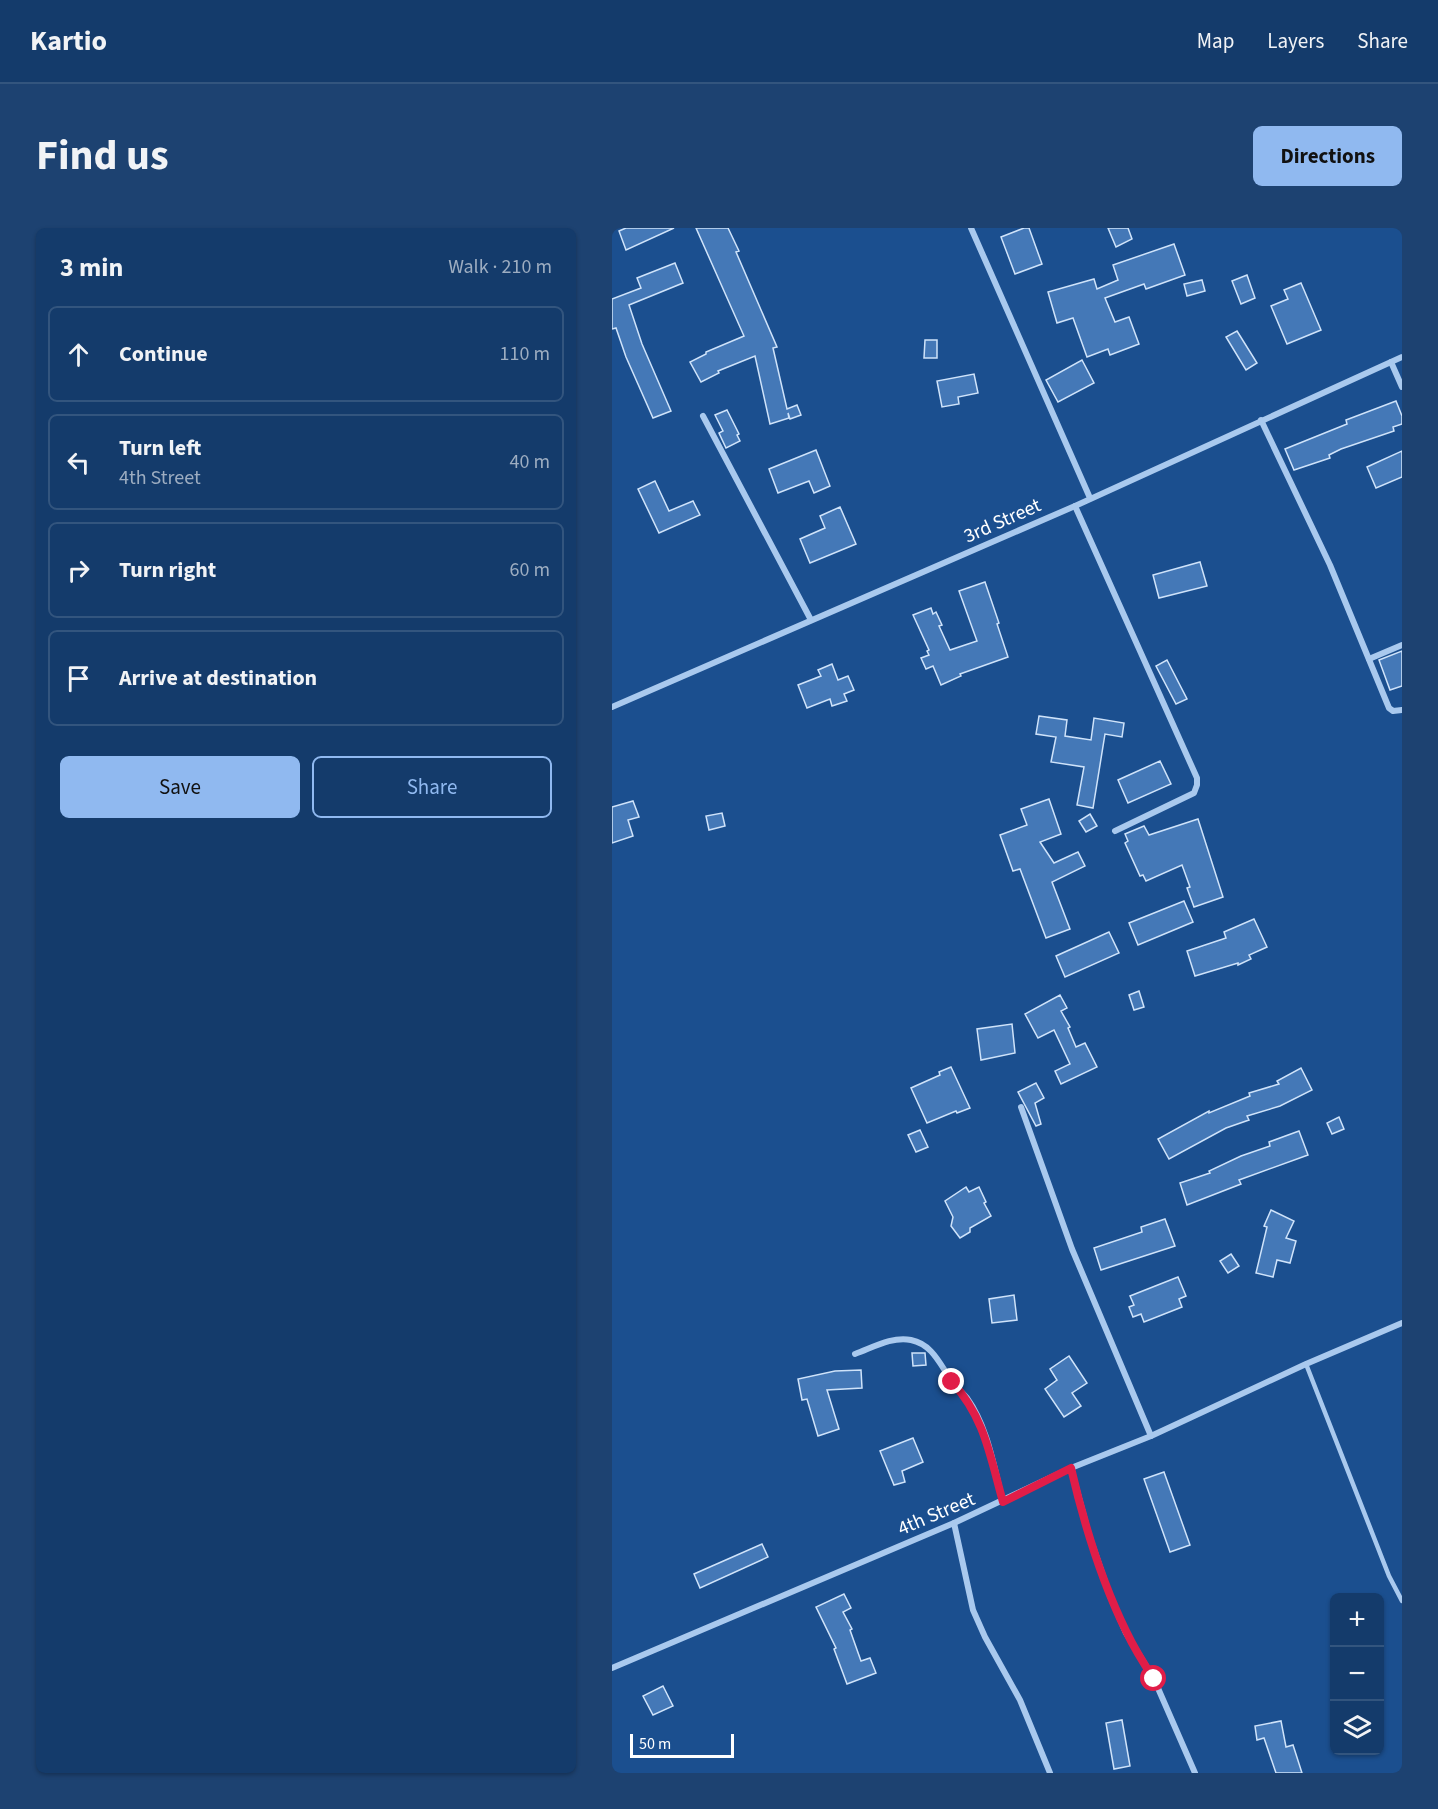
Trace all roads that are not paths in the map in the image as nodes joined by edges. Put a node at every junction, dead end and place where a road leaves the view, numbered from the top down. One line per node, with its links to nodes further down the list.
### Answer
1 (971, 228): 7 (street)
2 (1402, 357): 3 (street, 3rd Street)
3 (1391, 362): 4 (street); 6 (street, 3rd Street)
4 (1402, 387)
5 (703, 416): 9 (street)
6 (1262, 420): 7 (street, 3rd Street); 11 (street)
7 (1090, 498): 8 (street, 3rd Street)
8 (1075, 506): 9 (street, 3rd Street); 14 (street)
9 (811, 621): 12 (street, 3rd Street)
10 (1402, 645): 11 (street)
11 (1369, 659): 13 (street)
12 (612, 707)
13 (1402, 710)
14 (1115, 831)
15 (1021, 1107): 19 (street)
16 (1402, 1323): 18 (street, 4th Street)
17 (855, 1354): 21 (street)
18 (1305, 1364): 19 (street, 4th Street); 23 (lane)
19 (1151, 1436): 20 (street, 4th Street)
20 (1071, 1468): 21 (street, 4th Street); 26 (street)
21 (1003, 1502): 22 (street, 4th Street)
22 (954, 1523): 24 (street, 4th Street); 25 (street)
23 (1402, 1601)
24 (612, 1668)
25 (1050, 1773)
26 (1195, 1773)

